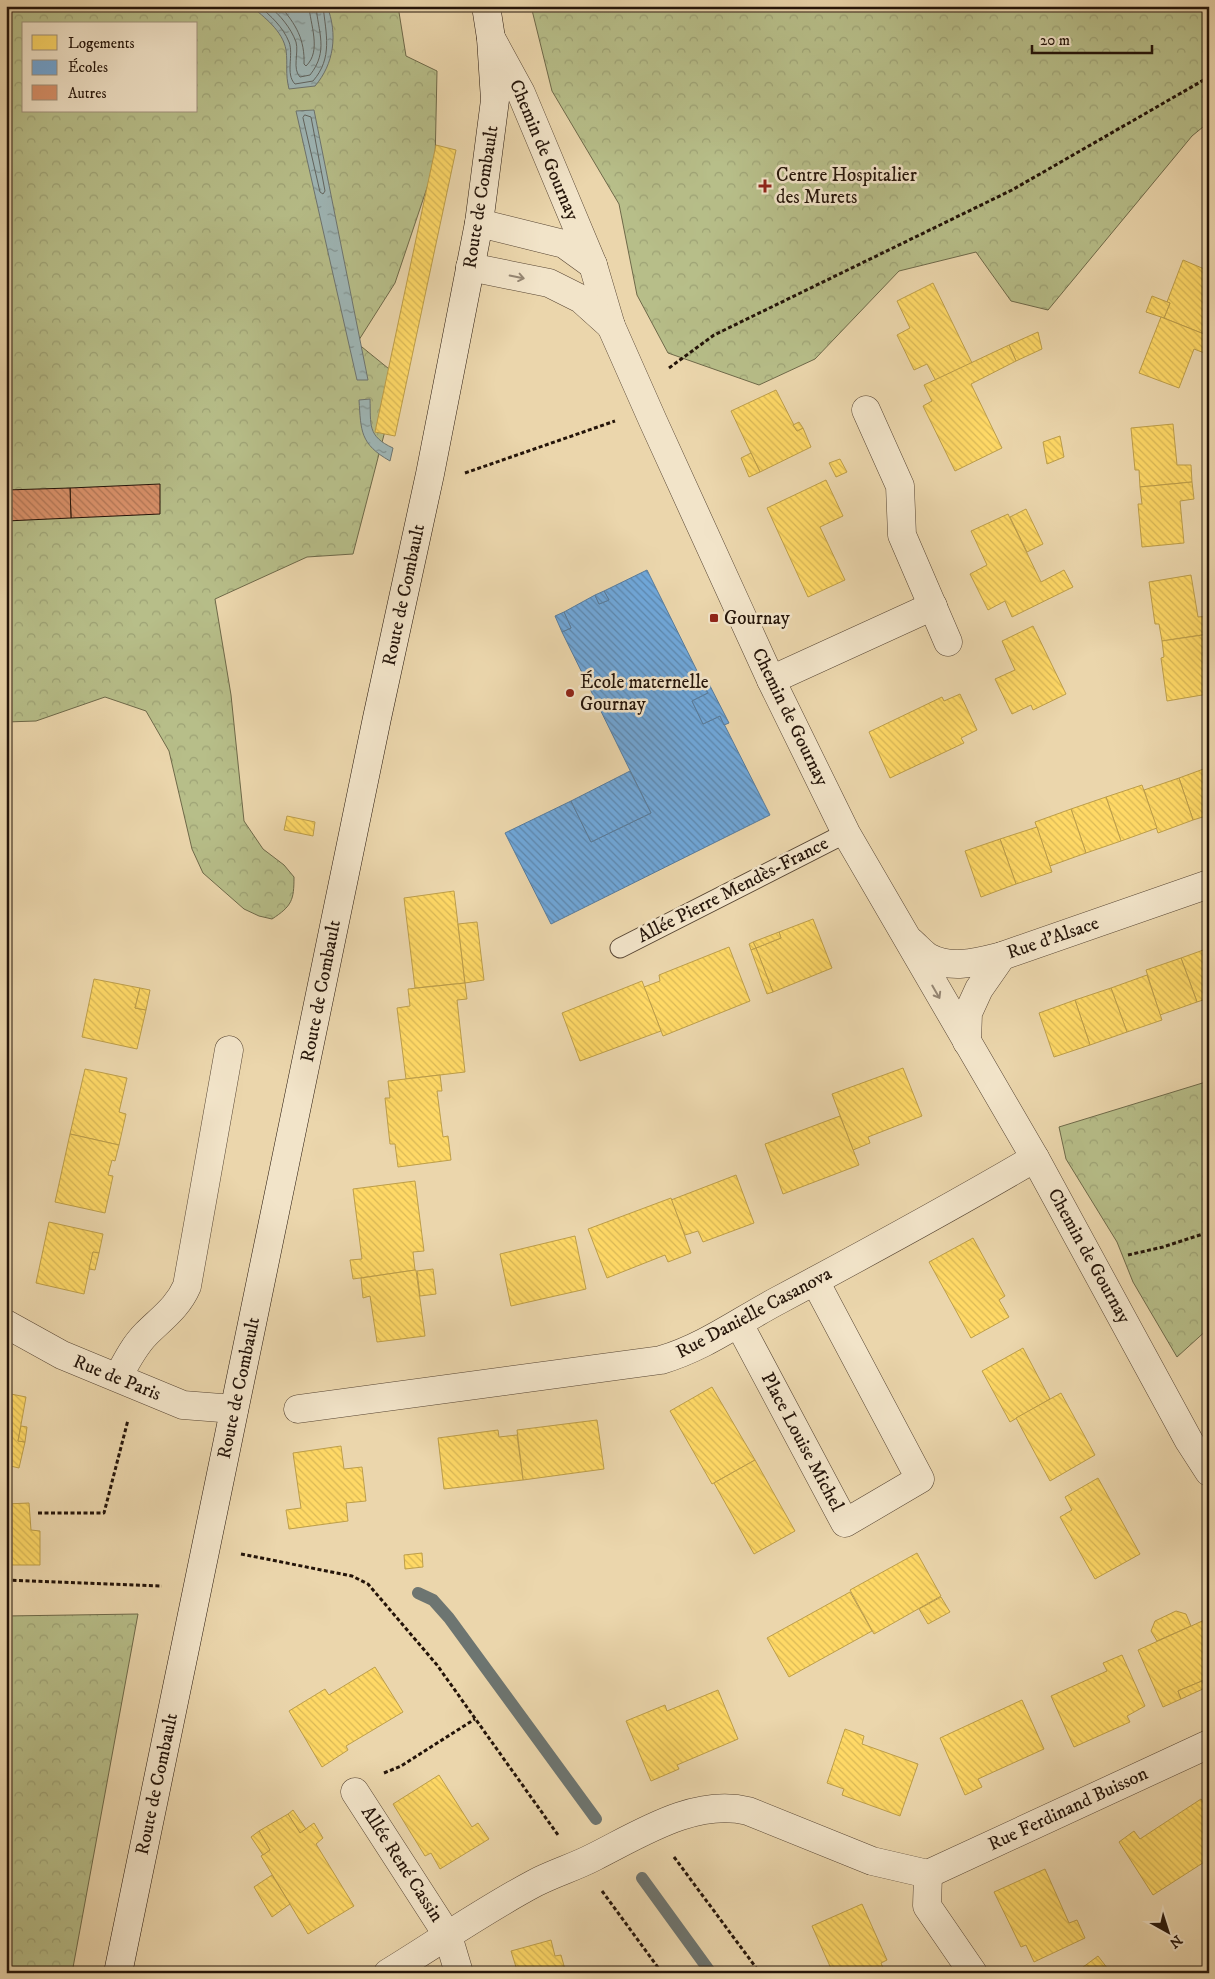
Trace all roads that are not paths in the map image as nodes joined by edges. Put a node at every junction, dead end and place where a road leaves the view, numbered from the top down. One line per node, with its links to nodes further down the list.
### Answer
1 (486, 6): 2 (street, Route de Combault)
2 (491, 38): 3 (street, Route de Combault); 4 (street, Chemin de Gournay)
3 (479, 223): 4 (street, Chemin de Gournay); 5 (street, Route de Combault)
4 (593, 265): 6 (street, Chemin de Gournay)
5 (470, 267): 6 (street, Chemin de Gournay, one-way to 6); 23 (street, Route de Combault)
6 (611, 326): 10 (street, Chemin de Gournay)
7 (866, 410): 8 (street)
8 (933, 606): 9 (street); 10 (street)
9 (948, 642)
10 (771, 680): 11 (street, Chemin de Gournay)
11 (846, 833): 13 (street, Chemin de Gournay); 14 (lane, Allée Pierre Mendès-France)
12 (1209, 884): 15 (street, Rue d'Alsace)
13 (903, 934): 15 (street, Rue d'Alsace); 16 (street, Chemin de Gournay, one-way to 16)
14 (620, 948)
15 (1002, 956): 16 (street)
16 (967, 1042): 18 (street, Chemin de Gournay)
17 (229, 1050): 22 (street)
18 (1035, 1158): 19 (street, Rue Danielle Casanova); 25 (street, Chemin de Gournay)
19 (815, 1281): 21 (street, Rue Danielle Casanova); 21 (street, Place Louise Michel)
20 (6, 1324): 22 (street, Rue de Paris)
21 (739, 1324): 24 (street, Rue Danielle Casanova)
22 (128, 1381): 23 (street, Rue de Paris)
23 (234, 1409): 30 (street, Route de Combault)
24 (298, 1409)
25 (1209, 1472)
26 (1209, 1744): 28 (street, Rue Ferdinand Buisson)
27 (355, 1792): 29 (street, Allée René Cassin)
28 (928, 1874): 29 (street); 33 (street)
29 (448, 1936): 31 (street); 32 (street, Allée René Cassin)
30 (118, 1973)
31 (388, 1973)
32 (459, 1973)
33 (973, 1973)

